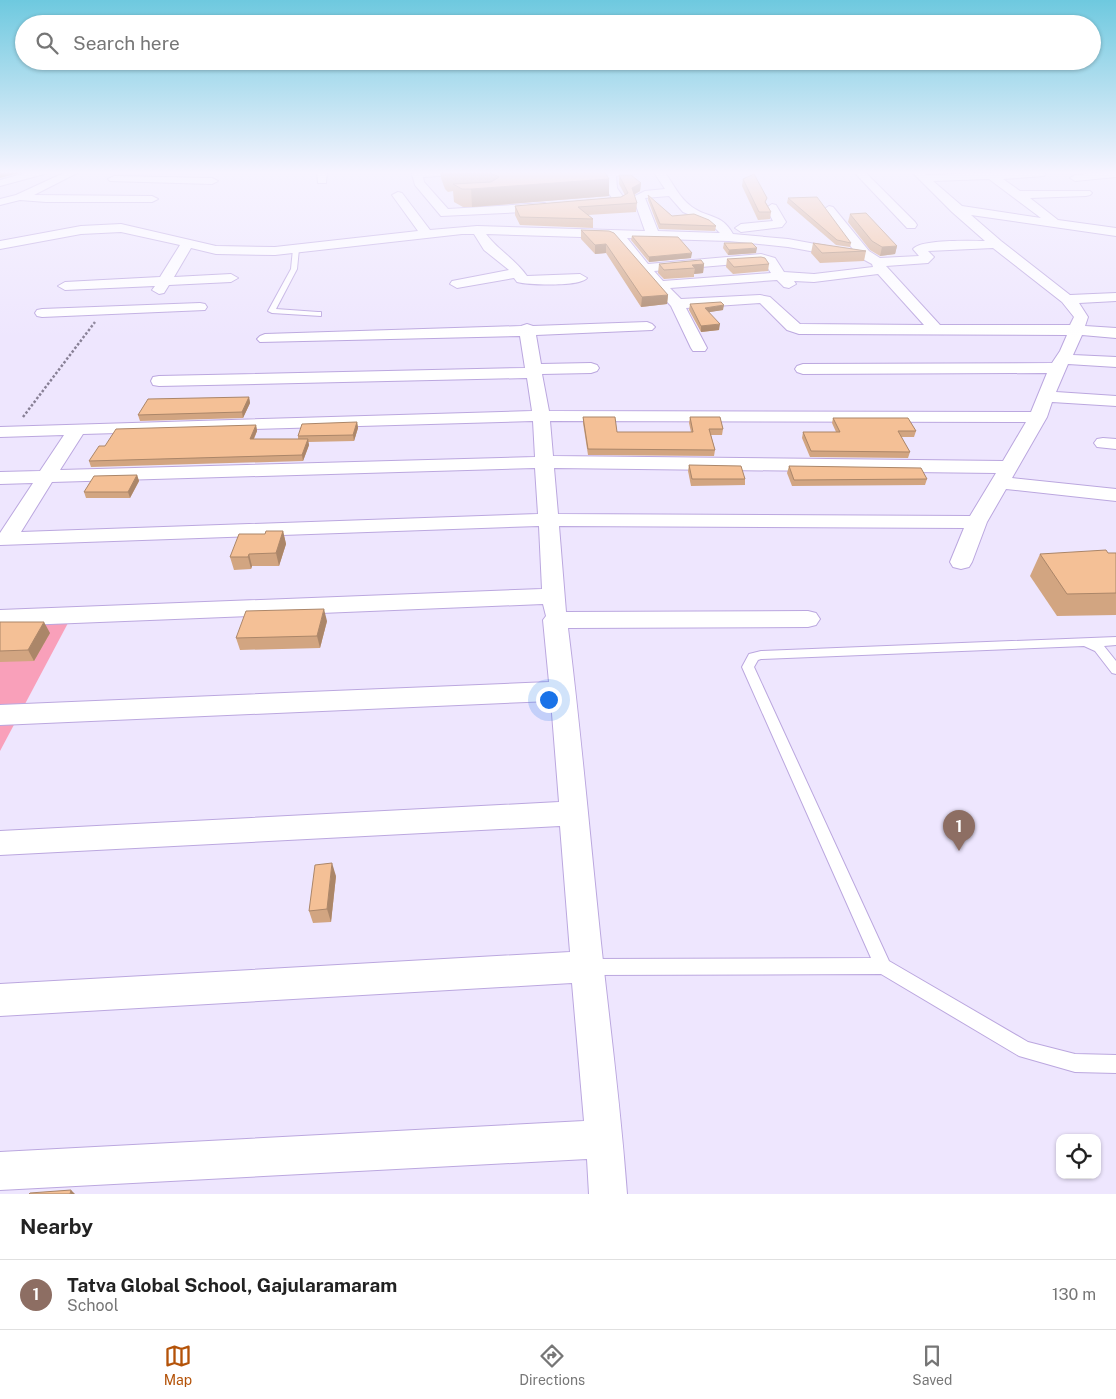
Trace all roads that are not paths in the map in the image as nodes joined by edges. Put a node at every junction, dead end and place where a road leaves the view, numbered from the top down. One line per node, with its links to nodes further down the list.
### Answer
1 (421, 227): 10 (street)
2 (650, 227): 13 (street)
3 (722, 227): 11 (street)
4 (763, 227): 11 (street)
5 (842, 227): 19 (street)
6 (976, 227): 16 (street)
7 (1081, 227): 9 (street)
8 (477, 230): 10 (street); 12 (street); 23 (street)
9 (1116, 232)
10 (426, 233): 18 (street)
11 (727, 233): 13 (street); 14 (street)
12 (617, 234): 13 (street); 22 (street)
13 (653, 235)
14 (770, 241): 19 (street); 20 (street)
15 (187, 244): 17 (street); 18 (street); 27 (street)
16 (996, 244): 21 (street); 32 (street)
17 (0, 246)
18 (296, 249): 37 (lane)
19 (864, 254): 21 (street)
20 (766, 259): 22 (street); 26 (street)
21 (880, 266): 26 (street); 39 (street)
22 (644, 268): 29 (street)
23 (517, 273): 25 (street); 28 (street)
24 (231, 278): 27 (street)
25 (580, 278)
26 (785, 280): 29 (street)
27 (164, 281): 30 (street); 35 (street)
28 (458, 284)
29 (660, 285): 33 (street)
30 (65, 286)
31 (1116, 297): 32 (street)
32 (1067, 299): 41 (street)
33 (677, 304): 39 (street); 44 (street)
34 (200, 307): 35 (street)
35 (149, 309): 36 (street)
36 (42, 313)
37 (318, 314)
38 (647, 327): 40 (street)
39 (935, 328): 41 (street)
40 (527, 329): 43 (street); 49 (street)
41 (1077, 330): 42 (street); 46 (street)
42 (1116, 333)
43 (266, 339)
44 (699, 348)
45 (1116, 362): 46 (street)
46 (1060, 364): 48 (street); 51 (street)
47 (591, 368): 49 (street)
48 (803, 369)
49 (534, 371): 50 (street); 53 (street)
50 (159, 381)
51 (1046, 397): 52 (street); 54 (street)
52 (1116, 401)
53 (541, 416): 54 (street); 55 (street); 57 (street)
54 (1038, 417): 58 (street)
55 (77, 430): 56 (street); 59 (street)
56 (6, 432)
57 (544, 462): 58 (street); 59 (street); 62 (street)
58 (1005, 475): 61 (street); 63 (street)
59 (46, 476): 60 (street); 64 (street)
60 (0, 478)
61 (1116, 495)
62 (549, 520): 63 (street); 64 (street); 66 (street)
63 (977, 522): 65 (street)
64 (4, 538)
65 (960, 562)
66 (555, 608): 67 (street); 68 (street); 72 (street)
67 (0, 618)
68 (808, 620)
69 (1116, 641): 70 (lane)
70 (1085, 642): 71 (lane); 76 (lane)
71 (1116, 670)
72 (563, 691): 73 (street); 74 (street)
73 (0, 715)
74 (574, 813): 75 (street); 77 (street)
75 (0, 843)
76 (883, 966): 77 (lane); 79 (lane)
77 (587, 967): 78 (street); 80 (street)
78 (0, 1000)
79 (1116, 1064)
80 (605, 1138): 81 (street); 82 (street)
81 (0, 1171)
82 (608, 1194)

